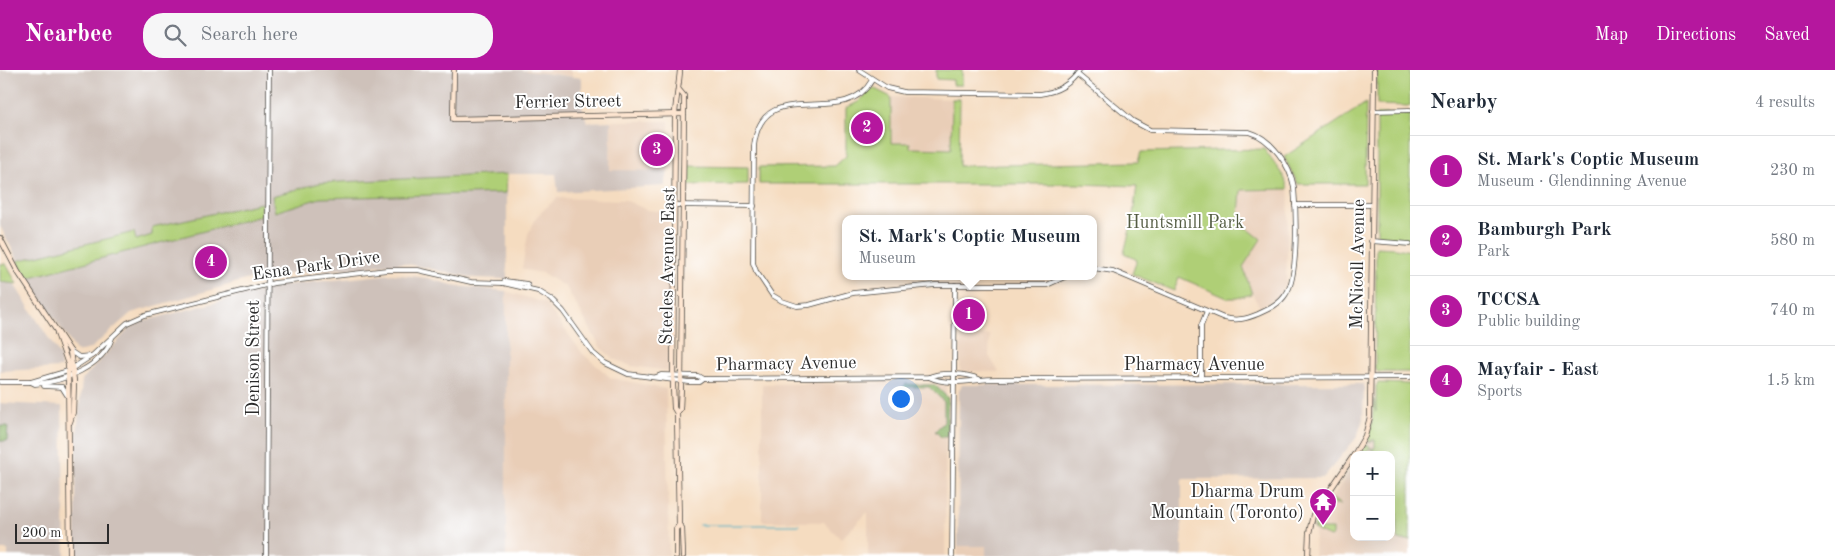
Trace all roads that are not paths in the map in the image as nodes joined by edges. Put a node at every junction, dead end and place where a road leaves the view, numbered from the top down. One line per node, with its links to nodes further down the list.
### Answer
1 (269, 70): 23 (street, Denison Street)
2 (454, 70): 11 (main road, Ferrier Street)
3 (680, 70): 8 (main road, Steeles Avenue East)
4 (860, 70): 7 (street)
5 (1374, 70): 10 (main road, McNicoll Avenue)
6 (1078, 72): 7 (street); 14 (street)
7 (872, 80): 17 (street)
8 (679, 90): 11 (main road, Steeles Avenue East); 12 (main road, Steeles Avenue East)
9 (1410, 110): 10 (street)
10 (1373, 111): 15 (main road, McNicoll Avenue)
11 (675, 114): 12 (main road, Ferrier Street); 13 (main road, Steeles Avenue East)
12 (684, 114): 16 (main road, Steeles Avenue East)
13 (674, 205): 16 (street); 34 (main road, Steeles Avenue East)
14 (1295, 205): 15 (street); 25 (street)
15 (1372, 205): 19 (main road, McNicoll Avenue)
16 (682, 206): 17 (street); 37 (main road, Steeles Avenue East)
17 (754, 206): 24 (street)
18 (0, 238): 26 (main road)
19 (1371, 241): 20 (street); 36 (main road, McNicoll Avenue)
20 (1410, 244)
21 (1097, 269): 25 (street)
22 (1058, 280): 24 (street)
23 (267, 284): 27 (street, Esna Park Drive); 34 (street, Esna Park Drive); 49 (street, Denison Street)
24 (955, 285): 31 (street)
25 (1207, 311): 35 (street)
26 (57, 333): 28 (main road); 30 (main road)
27 (112, 338): 29 (street, Esna Park Drive); 30 (street, Esna Park Drive)
28 (70, 351): 29 (street); 30 (main road)
29 (93, 355): 30 (street, Esna Park Drive)
30 (71, 373): 41 (street); 42 (main road); 44 (main road)
31 (954, 376): 32 (street, Pharmacy Avenue); 38 (street, Pharmacy Avenue); 39 (street)
32 (929, 377): 37 (street, Pharmacy Avenue); 39 (street, Pharmacy Avenue)
33 (1410, 377): 36 (street, Pharmacy Avenue)
34 (673, 378): 37 (street, Pharmacy Avenue); 43 (main road, Steeles Avenue East)
35 (1202, 378): 36 (street, Pharmacy Avenue); 38 (street, Pharmacy Avenue)
36 (1370, 378): 45 (main road, McNicoll Avenue)
37 (681, 379): 43 (main road, Steeles Avenue East)
38 (979, 379): 39 (street, Pharmacy Avenue)
39 (954, 381): 52 (street)
40 (0, 382): 41 (street)
41 (33, 383): 42 (street)
42 (68, 396): 44 (main road)
43 (676, 413): 47 (main road, Steeles Avenue East)
44 (70, 424): 48 (main road)
45 (1357, 451)
46 (1350, 461): 53 (main road, McNicoll Avenue)
47 (679, 525): 50 (main road, Steeles Avenue East); 51 (main road, Steeles Avenue East)
48 (70, 556)
49 (266, 556)
50 (676, 556)
51 (683, 556)
52 (952, 556)
53 (1308, 556)

